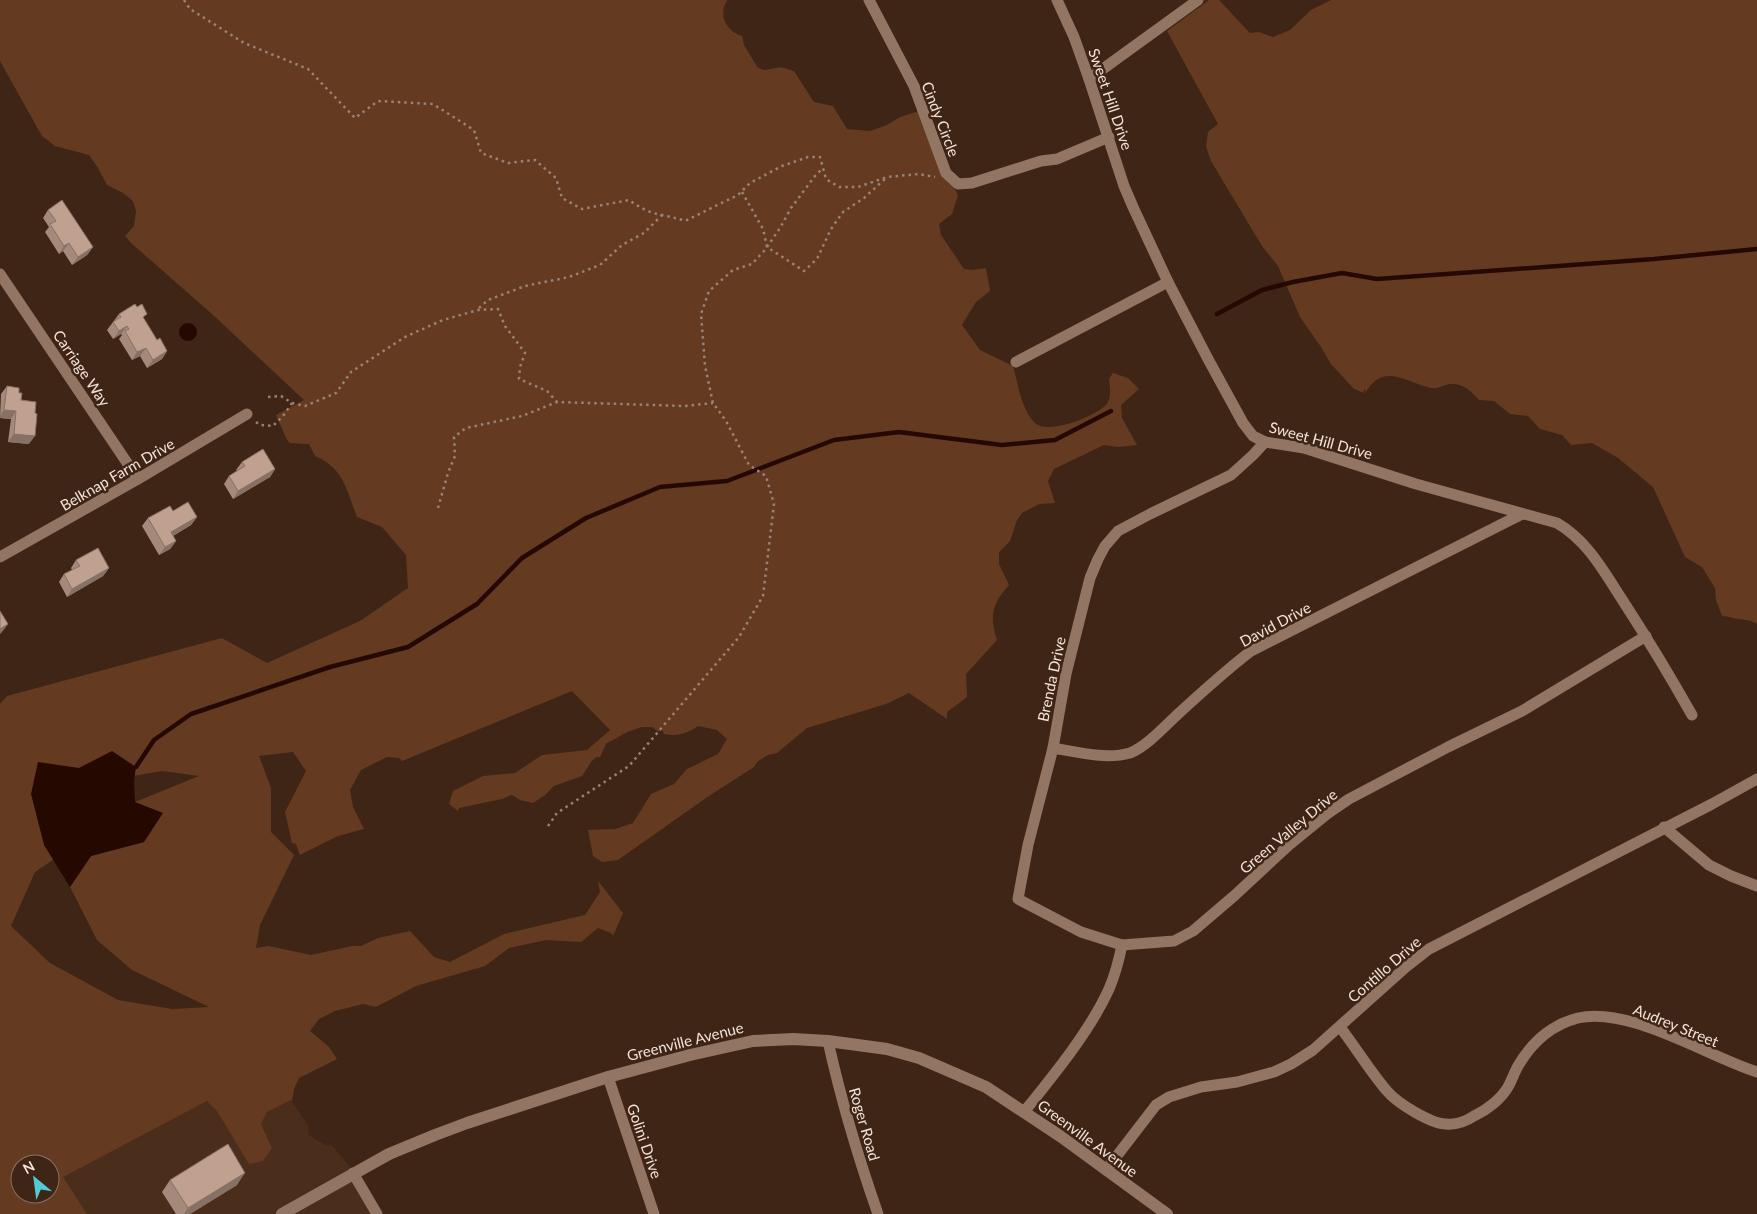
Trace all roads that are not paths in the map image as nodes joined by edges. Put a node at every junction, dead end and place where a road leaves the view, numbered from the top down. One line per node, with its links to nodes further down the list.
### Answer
1 (869, 0): 5 (street, Cindy Circle)
2 (1057, 0): 4 (street, Sweet Hill Drive)
3 (1198, 0): 4 (street)
4 (1089, 79): 5 (street, Sweet Hill Drive)
5 (1109, 138): 7 (street, Sweet Hill Drive)
6 (0, 274): 11 (street, Carriage Way)
7 (1168, 282): 8 (street); 10 (street, Sweet Hill Drive)
8 (1016, 362)
9 (247, 414): 11 (street, Belknap Farm Drive)
10 (1265, 442): 12 (street, Sweet Hill Drive); 16 (street, Brenda Drive)
11 (138, 479): 13 (street, Belknap Farm Drive)
12 (1522, 514): 14 (street, Sweet Hill Drive); 16 (street, David Drive)
13 (0, 557)
14 (1646, 636): 15 (street, Sweet Hill Drive); 20 (street, Green Valley Drive)
15 (1692, 715)
16 (1053, 748): 20 (street, Brenda Drive)
17 (1757, 779): 18 (street, Contillo Drive)
18 (1664, 827): 19 (street); 21 (street, Contillo Drive)
19 (1757, 886)
20 (1122, 945): 25 (street)
21 (1340, 1027): 23 (street, Audrey Street); 26 (street, Contillo Drive)
22 (828, 1041): 24 (street, Greenville Avenue); 25 (street, Greenville Avenue); 31 (street, Roger Road)
23 (1757, 1072)
24 (608, 1077): 27 (street, Greenville Avenue); 30 (street, Golini Drive)
25 (1024, 1112): 26 (street, Greenville Avenue)
26 (1106, 1170): 32 (street, Greenville Avenue)
27 (353, 1173): 28 (street, Greenville Avenue); 29 (street)
28 (282, 1214)
29 (377, 1214)
30 (654, 1214)
31 (878, 1214)
32 (1167, 1214)

